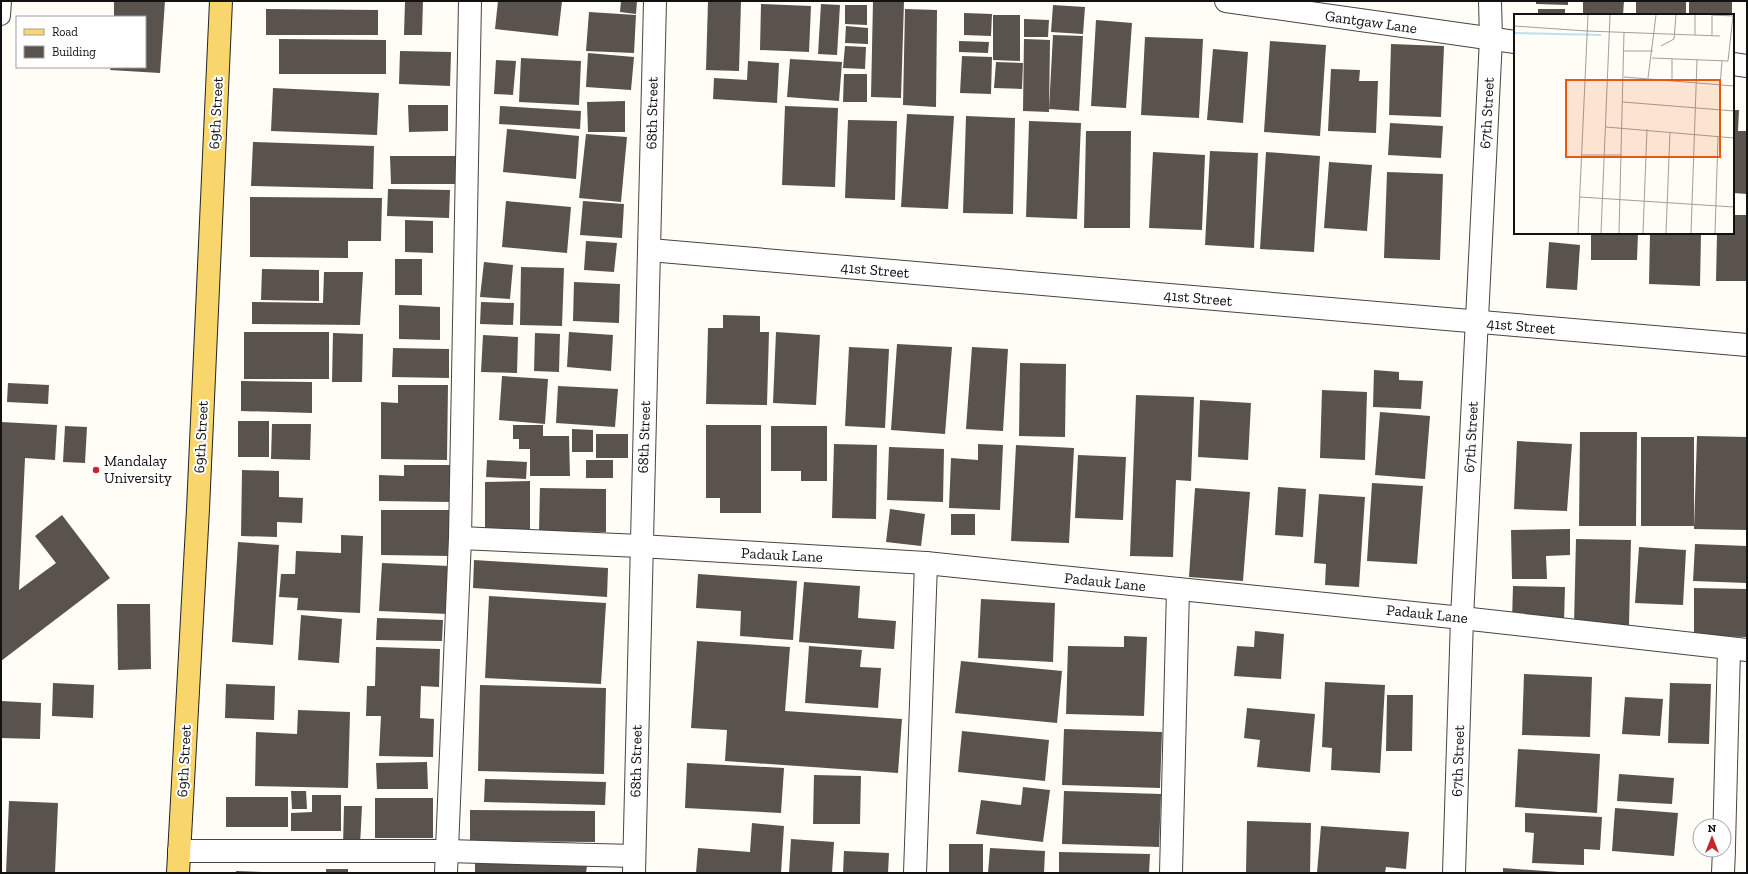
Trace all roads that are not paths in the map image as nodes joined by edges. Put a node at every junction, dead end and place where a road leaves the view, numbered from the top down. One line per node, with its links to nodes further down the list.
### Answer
1 (2, 1): 7 (lane)
2 (221, 1): 22 (main road, 69th Street)
3 (470, 1): 15 (street)
4 (654, 1): 12 (street, 68th Street)
5 (1226, 1): 8 (street, Gantgaw Lane)
6 (1490, 1): 8 (street, 67th Street)
7 (1, 16)
8 (1491, 39): 9 (street, Gantgaw Lane); 13 (street, 67th Street)
9 (1514, 42)
10 (1734, 64): 11 (street)
11 (1747, 66)
12 (650, 250): 13 (street, 41st Street); 16 (street, 68th Street)
13 (1477, 322): 14 (street, 41st Street); 19 (street, 67th Street)
14 (1747, 345)
15 (460, 538): 16 (street, Padauk Lane); 23 (street)
16 (640, 546): 17 (street, Padauk Lane); 25 (street, 68th Street)
17 (926, 563): 18 (street, Padauk Lane); 28 (street)
18 (1178, 589): 19 (street, Padauk Lane); 29 (street)
19 (1462, 618): 20 (street, Padauk Lane); 30 (street, 67th Street)
20 (1738, 650): 21 (street)
21 (1726, 818)
22 (179, 851): 23 (street); 26 (main road, 69th Street)
23 (447, 851): 25 (street); 27 (street)
24 (1724, 858): 31 (street)
25 (634, 864)
26 (178, 873)
27 (446, 873)
28 (915, 873)
29 (1171, 873)
30 (1454, 873)
31 (1723, 873)

